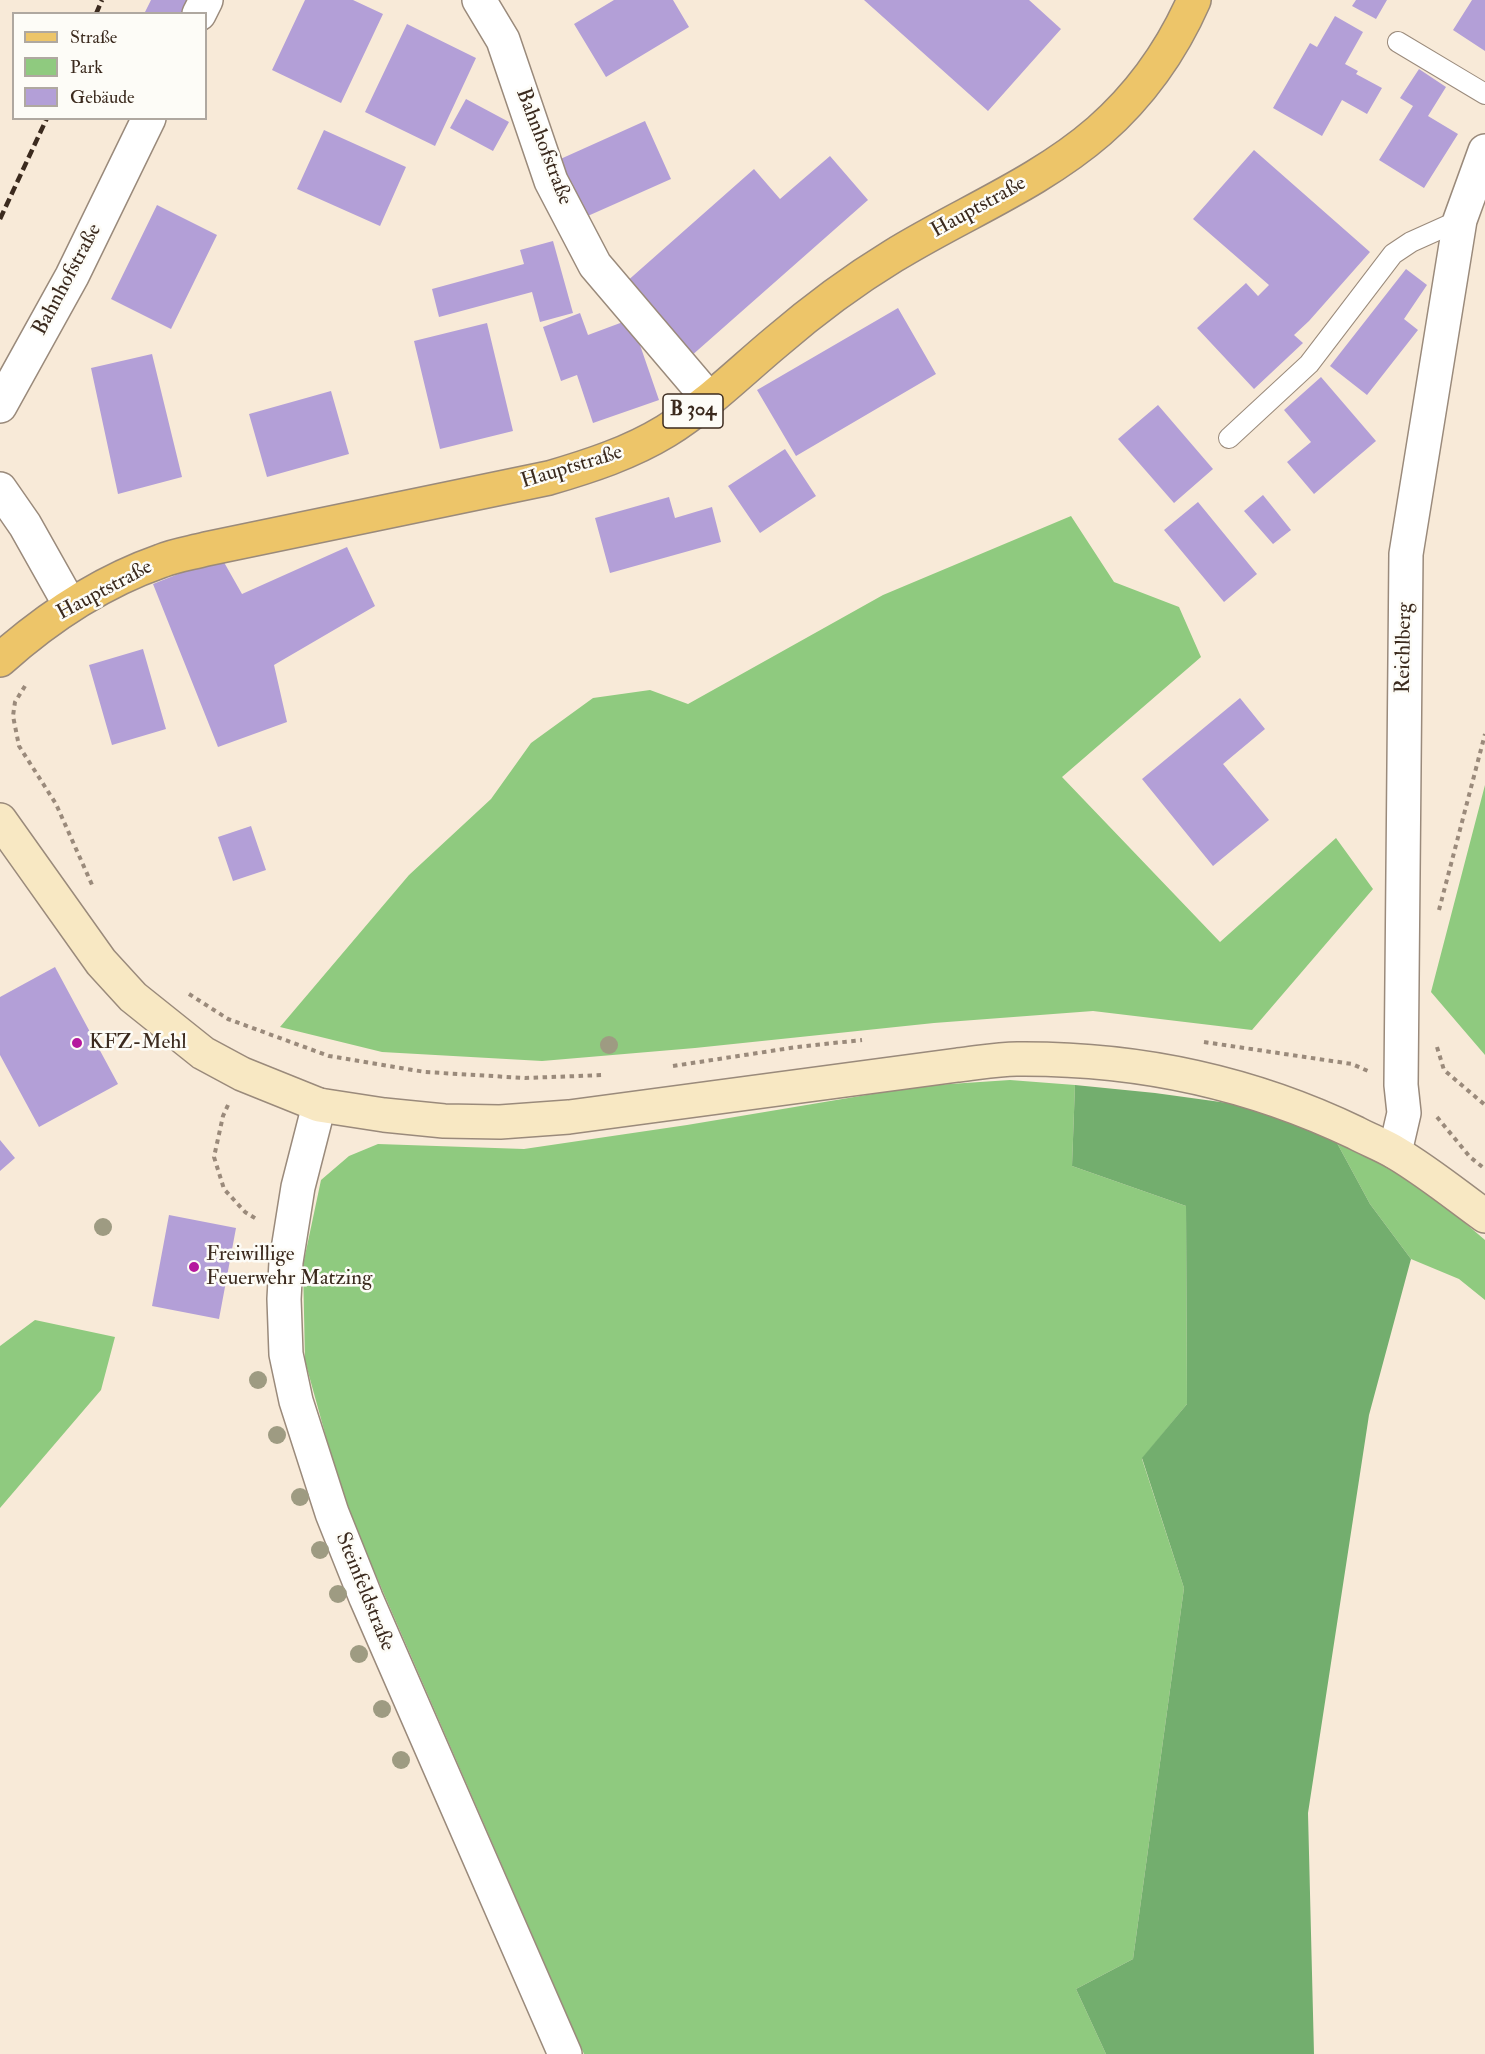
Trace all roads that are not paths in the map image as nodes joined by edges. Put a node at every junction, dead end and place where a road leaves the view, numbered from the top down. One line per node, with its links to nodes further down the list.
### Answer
1 (479, 0): 8 (street, Bahnhofstraße)
2 (1194, 0): 8 (main road, Hauptstraße / B 304)
3 (1398, 42): 4 (lane)
4 (1485, 94)
5 (147, 120): 9 (street, Bahnhofstraße)
6 (1485, 151): 7 (street, Reichlberg)
7 (1460, 220): 10 (lane); 16 (street, Reichlberg)
8 (710, 399): 12 (main road, Hauptstraße / B 304)
9 (0, 406)
10 (1229, 438)
11 (0, 489): 12 (street)
12 (70, 605): 13 (main road, Hauptstraße / B 304)
13 (6, 655)
14 (0, 820): 15 (main road)
15 (319, 1105): 16 (main road); 18 (street, Steinfeldstraße)
16 (1395, 1152): 17 (main road)
17 (1485, 1216)
18 (565, 2054)

